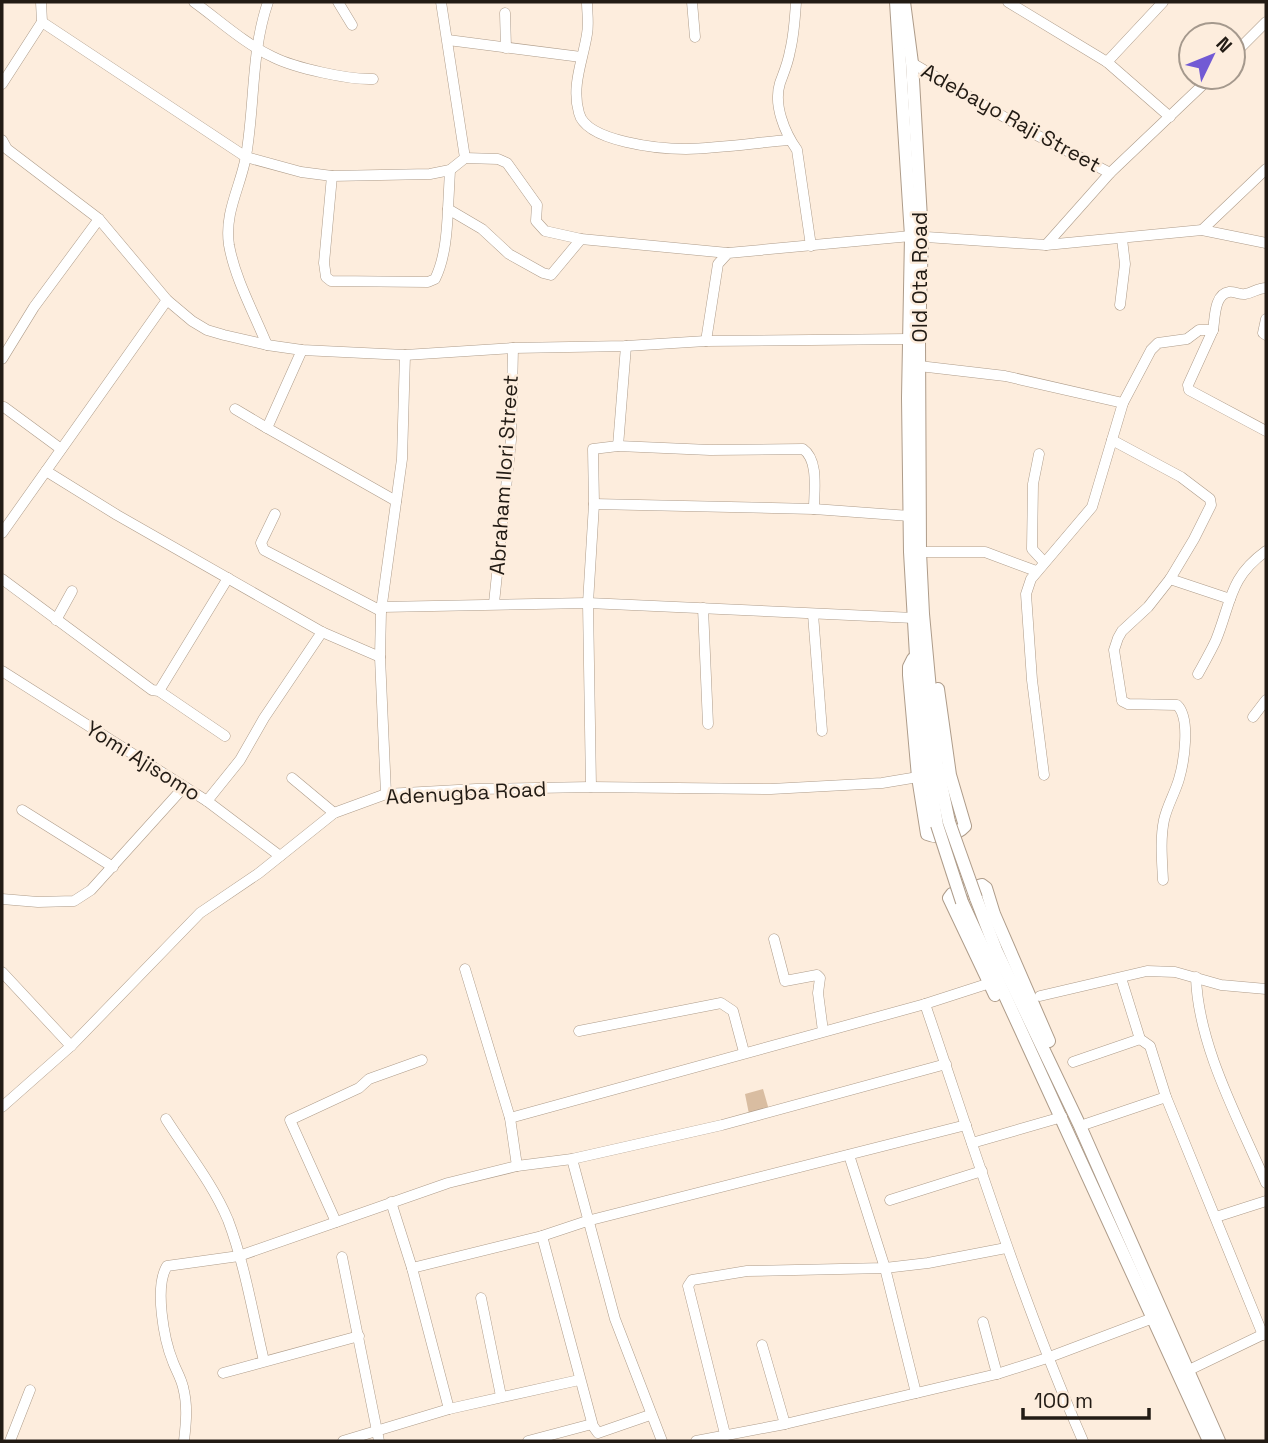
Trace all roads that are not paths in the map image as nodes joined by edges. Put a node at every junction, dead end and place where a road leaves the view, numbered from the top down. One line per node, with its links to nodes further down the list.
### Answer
1 (41, 2): 15 (street)
2 (194, 2): 21 (street)
3 (268, 2): 21 (street)
4 (338, 2): 17 (street)
5 (441, 2): 19 (street)
6 (587, 2): 23 (street)
7 (692, 2): 18 (street)
8 (796, 2): 30 (street)
9 (896, 2): 41 (street, Old Ota Road)
10 (904, 2): 25 (street, Old Ota Road)
11 (1008, 2): 13 (street)
12 (1163, 2): 24 (street)
13 (1022, 5): 24 (street)
14 (505, 13): 22 (street)
15 (42, 22): 27 (street); 32 (street)
16 (1266, 22): 20 (street)
17 (352, 25)
18 (695, 37)
19 (448, 40): 22 (street); 33 (street)
20 (1247, 41)
21 (257, 48): 26 (street); 32 (street)
22 (506, 48): 23 (street)
23 (581, 57): 30 (street)
24 (1107, 62): 29 (street)
25 (912, 63): 36 (street, Adebayo Raji Street); 41 (street, Old Ota Road)
26 (373, 79)
27 (2, 83)
28 (1197, 91): 29 (street)
29 (1170, 117): 36 (street)
30 (788, 139): 46 (street)
31 (4, 149): 39 (street)
32 (246, 158): 37 (street); 56 (street)
33 (464, 158): 35 (street); 42 (street)
34 (1266, 169): 40 (street)
35 (450, 170): 37 (street); 38 (street)
36 (1110, 173): 45 (street)
37 (332, 176): 38 (street)
38 (448, 209): 42 (street)
39 (99, 219): 49 (street); 61 (street)
40 (1202, 230): 43 (street); 44 (street)
41 (917, 236): 45 (street); 46 (street); 54 (street, Old Ota Road); 62 (street, Old Ota Road)
42 (581, 239): 47 (street)
43 (1122, 239): 45 (street); 50 (street)
44 (1266, 243)
45 (1046, 245)
46 (811, 246): 47 (street)
47 (728, 253): 55 (street)
48 (1266, 288): 52 (street)
49 (167, 300): 56 (street); 70 (street)
50 (1120, 305)
51 (1266, 319): 53 (street)
52 (1213, 330): 63 (street); 67 (street)
53 (1266, 335)
54 (909, 339): 55 (street); 77 (street, Old Ota Road)
55 (706, 341): 57 (street)
56 (267, 345): 59 (street)
57 (626, 346): 58 (street); 69 (street)
58 (513, 348): 60 (street); 87 (street, Abraham Ilori Street)
59 (302, 350): 60 (street); 66 (street)
60 (405, 355): 73 (street)
61 (2, 359)
62 (919, 366): 63 (street); 80 (street, Old Ota Road)
63 (1123, 403): 68 (street)
64 (2, 407): 70 (street)
65 (235, 409): 66 (street)
66 (267, 428): 73 (street)
67 (1266, 430)
68 (1112, 440): 81 (street); 84 (street)
69 (618, 446): 74 (street); 75 (street)
70 (61, 449): 72 (street)
71 (1039, 454): 81 (street)
72 (46, 471): 78 (street); 82 (street)
73 (396, 501): 90 (street)
74 (594, 505): 75 (street); 88 (street)
75 (814, 509): 77 (street)
76 (275, 514): 90 (street)
77 (910, 516): 80 (street, Old Ota Road)
78 (2, 533)
79 (1266, 551): 86 (street)
80 (915, 552): 81 (street); 92 (street); 96 (street)
81 (1040, 566): 105 (street)
82 (228, 578): 94 (street); 99 (street)
83 (2, 579): 93 (street)
84 (1170, 579): 86 (street); 117 (street)
85 (72, 591): 93 (street)
86 (1230, 599): 98 (street)
87 (494, 603): 88 (street); 90 (street)
88 (588, 603): 89 (street); 109 (street)
89 (703, 608): 91 (street); 102 (street)
90 (382, 609): 95 (street)
91 (813, 614): 92 (street); 103 (street)
92 (914, 618): 96 (street)
93 (55, 620): 99 (street)
94 (322, 632): 95 (street); 111 (street)
95 (380, 657): 110 (street)
96 (922, 657): 106 (street); 106 (street); 114 (street)
97 (2, 671): 108 (street, Yomi Ajisomo)
98 (1198, 674)
99 (159, 691): 104 (street)
100 (1266, 701): 101 (street)
101 (1253, 717)
102 (708, 724)
103 (822, 731)
104 (225, 736)
105 (1044, 775)
106 (918, 777): 109 (street, Adenugba Road)
107 (292, 778): 113 (street)
108 (184, 787): 111 (street, Yomi Ajisomo); 116 (street)
109 (591, 787): 110 (street, Adenugba Road)
110 (386, 794): 113 (street, Adenugba Road)
111 (207, 800): 115 (street, Yomi Ajisomo)
112 (22, 810): 116 (street)
113 (334, 813): 115 (street, Adenugba Road)
114 (943, 823): 136 (street, bridge); 137 (street, bridge)
115 (280, 856): 131 (street, Adenugba Road)
116 (113, 867): 118 (street)
117 (1163, 880)
118 (2, 899)
119 (774, 939): 129 (street)
120 (466, 969): 141 (street)
121 (1196, 977): 123 (street); 125 (street); 150 (street)
122 (4, 978): 131 (street)
123 (1121, 978): 126 (street); 130 (street)
124 (990, 983): 127 (street); 136 (street); 137 (street)
125 (1266, 991)
126 (1041, 996)
127 (925, 1004): 129 (street); 135 (street)
128 (579, 1031): 132 (street)
129 (823, 1031): 132 (street)
130 (1140, 1040): 134 (street); 138 (street)
131 (71, 1045): 139 (street, Adenugba Road)
132 (744, 1052): 141 (street)
133 (422, 1060): 156 (street)
134 (1073, 1062)
135 (946, 1065): 144 (street); 147 (street)
136 (1055, 1072): 171 (street)
137 (1040, 1075): 140 (street)
138 (1167, 1097): 143 (street); 154 (street)
139 (2, 1107)
140 (1062, 1117): 145 (street); 164 (street)
141 (510, 1118): 148 (street)
142 (166, 1119): 159 (street)
143 (1086, 1124)
144 (966, 1125): 145 (street); 146 (street)
145 (972, 1143): 149 (street)
146 (849, 1155): 155 (street); 162 (street)
147 (572, 1159): 148 (street); 155 (street)
148 (517, 1166): 153 (street)
149 (982, 1171): 151 (street); 158 (street)
150 (1266, 1183)
151 (890, 1200)
152 (1266, 1201): 154 (street)
153 (391, 1202): 156 (street); 161 (street)
154 (1216, 1217): 166 (street)
155 (587, 1221): 157 (street); 179 (street)
156 (337, 1222): 159 (street)
157 (542, 1236): 161 (street); 174 (street)
158 (1006, 1248): 162 (street); 169 (street)
159 (239, 1256): 170 (street); 186 (street)
160 (342, 1257): 167 (street)
161 (412, 1268): 178 (street)
162 (885, 1268): 176 (street); 182 (street)
163 (481, 1298): 177 (street)
164 (1153, 1318): 169 (street); 192 (street)
165 (983, 1321): 173 (street)
166 (1265, 1334): 171 (street)
167 (359, 1336): 170 (street); 183 (street)
168 (762, 1345): 181 (street)
169 (1047, 1358): 173 (street); 191 (street)
170 (264, 1361): 172 (street)
171 (1187, 1371): 193 (street)
172 (223, 1373)
173 (997, 1374): 176 (street)
174 (579, 1380): 177 (street); 180 (street)
175 (30, 1390): 185 (street)
176 (916, 1393): 181 (street)
177 (501, 1396): 178 (street)
178 (449, 1409): 183 (street)
179 (650, 1415): 184 (street); 189 (street)
180 (592, 1424): 184 (street); 188 (street)
181 (785, 1424): 182 (street)
182 (725, 1434): 190 (street)
183 (378, 1436): 187 (street)
184 (596, 1437)
185 (10, 1441)
186 (184, 1441)
187 (343, 1441)
188 (528, 1441)
189 (662, 1441)
190 (696, 1441)
191 (1083, 1441)
192 (1209, 1441)
193 (1219, 1441)

